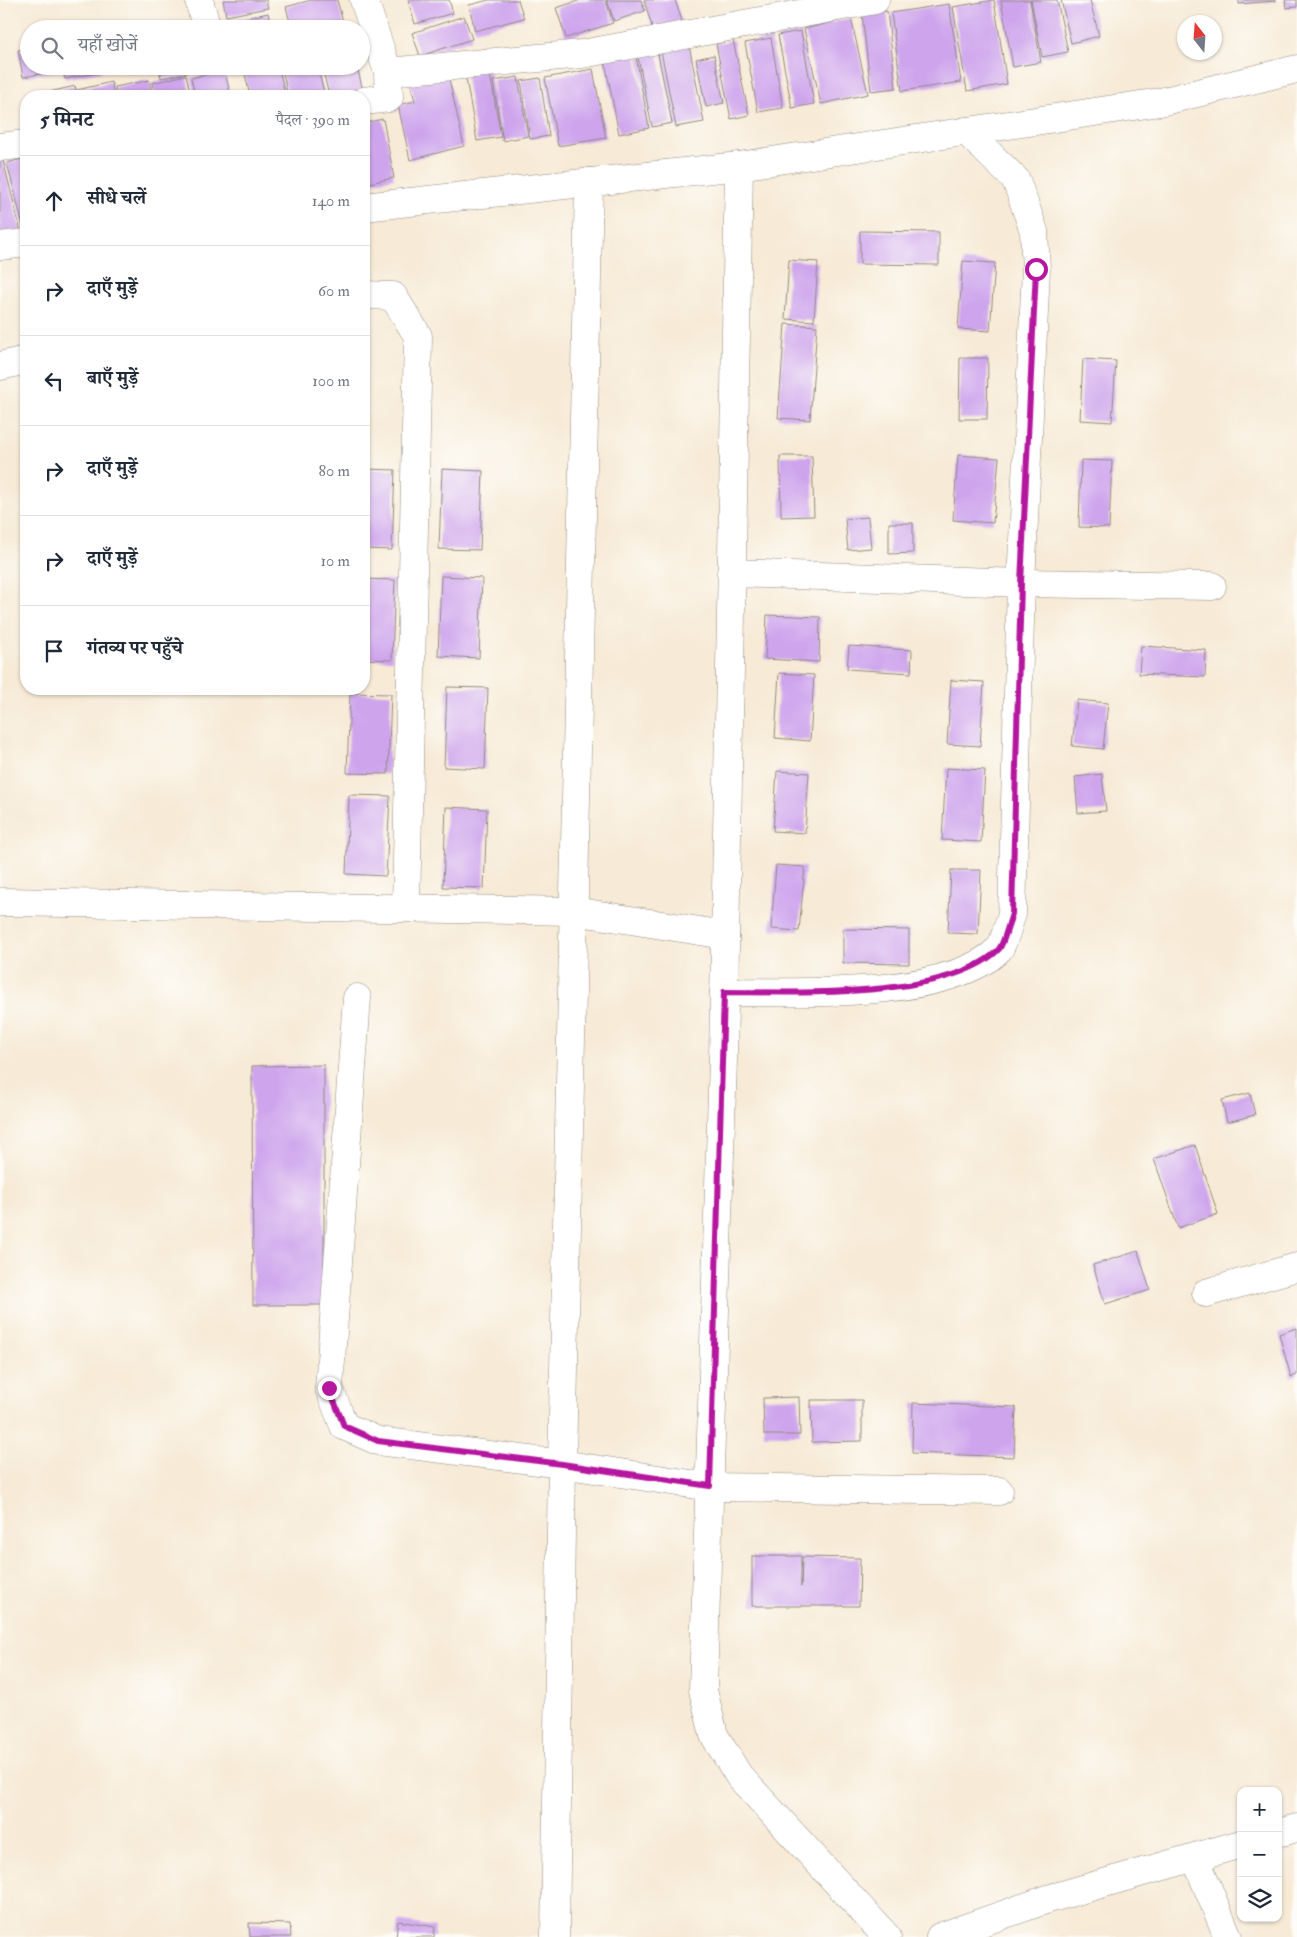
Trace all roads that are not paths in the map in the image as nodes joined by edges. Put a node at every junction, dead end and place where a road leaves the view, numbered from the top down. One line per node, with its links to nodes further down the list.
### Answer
1 (199, 0): 4 (street)
2 (364, 0): 6 (street)
3 (871, 1): 6 (street)
4 (205, 20)
5 (1297, 69): 8 (street)
6 (388, 72): 7 (street)
7 (370, 100)
8 (966, 131): 11 (street); 20 (street)
9 (20, 144): 10 (street)
10 (0, 146)
11 (739, 166): 12 (street); 19 (street)
12 (589, 182): 13 (street); 24 (street)
13 (370, 205)
14 (20, 244): 15 (street)
15 (0, 246)
16 (370, 295): 23 (street)
17 (20, 361): 18 (street)
18 (0, 366)
19 (731, 573): 20 (street); 25 (street)
20 (1021, 583): 21 (street); 26 (street)
21 (1212, 586)
22 (0, 902): 23 (street)
23 (406, 908): 24 (street)
24 (574, 911): 25 (street); 30 (street)
25 (725, 935): 26 (street)
26 (724, 992): 31 (street)
27 (357, 998): 30 (street)
28 (1297, 1268): 29 (street)
29 (1206, 1293)
30 (562, 1464): 31 (street); 37 (street)
31 (710, 1486): 32 (street); 38 (street)
32 (999, 1491)
33 (1297, 1828): 34 (street)
34 (1282, 1832)
35 (1237, 1845): 36 (street)
36 (1195, 1857): 39 (street); 40 (street)
37 (555, 1937)
38 (887, 1937)
39 (940, 1937)
40 (1228, 1937)

